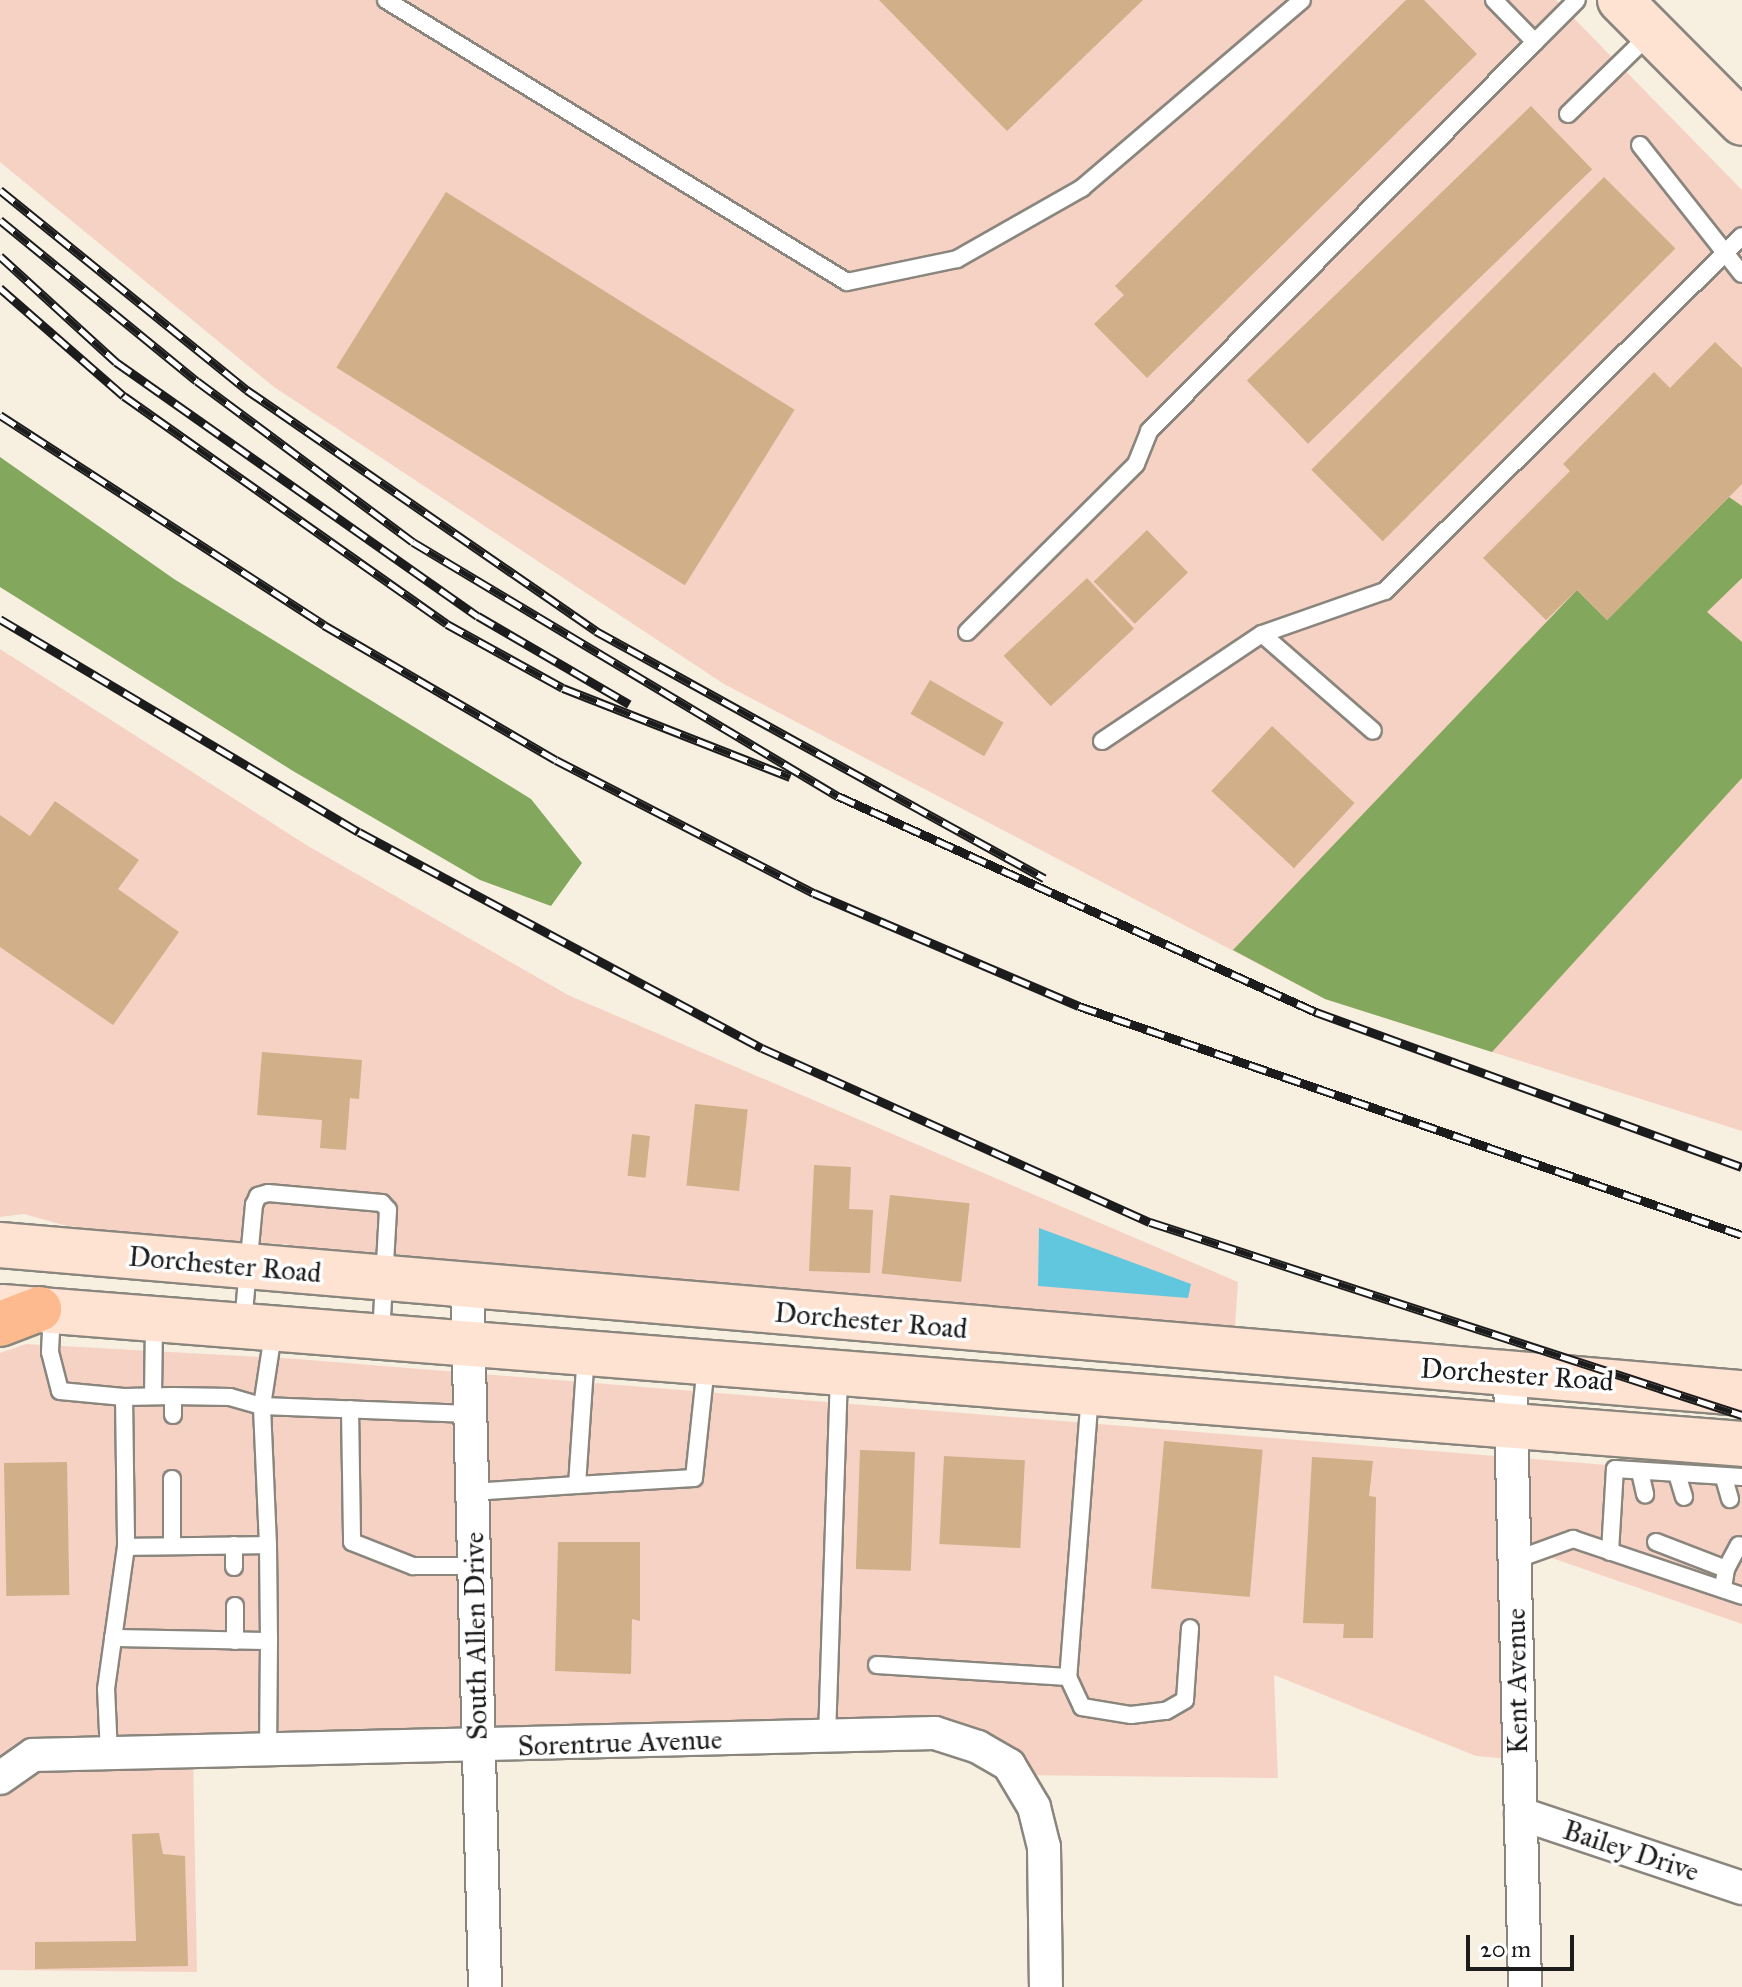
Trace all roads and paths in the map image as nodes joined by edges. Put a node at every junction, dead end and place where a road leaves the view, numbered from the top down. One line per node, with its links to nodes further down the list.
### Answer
1 (386, 0): 2 (lane)
2 (1302, 0)
3 (1494, 0): 7 (lane)
4 (1577, 0): 7 (lane)
5 (1620, 0): 6 (main road)
6 (1652, 31): 8 (lane); 9 (main road)
7 (1535, 42): 14 (lane)
8 (1568, 114)
9 (1742, 123)
10 (1640, 145): 12 (lane)
11 (1742, 236): 12 (lane)
12 (1725, 253): 13 (lane); 15 (lane)
13 (1742, 274)
14 (967, 632)
15 (1262, 634): 16 (lane); 17 (lane)
16 (1373, 731)
17 (1102, 741)
18 (0, 1245): 19 (main road, Dorchester Road)
19 (248, 1267): 20 (main road, Dorchester Road); 20 (lane); 24 (lane)
20 (386, 1279): 21 (main road, Dorchester Road); 25 (lane)
21 (467, 1286): 26 (street, South Allen Drive); 30 (main road, Dorchester Road)
22 (23, 1313): 23 (main road, Dorchester Road); 35 (lane)
23 (154, 1318): 24 (main road, Dorchester Road); 33 (lane)
24 (258, 1326): 25 (main road, Dorchester Road); 36 (lane)
25 (381, 1335): 26 (main road, Dorchester Road)
26 (469, 1343): 27 (main road, Dorchester Road); 38 (street, South Allen Drive)
27 (586, 1352): 28 (main road, Dorchester Road); 47 (lane)
28 (707, 1362): 29 (main road, Dorchester Road); 47 (lane)
29 (839, 1372): 31 (main road, Dorchester Road); 73 (lane)
30 (1510, 1376): 32 (main road, Dorchester Road); 40 (street, Kent Avenue)
31 (1091, 1393): 40 (main road, Dorchester Road); 72 (lane)
32 (1742, 1393)
33 (153, 1396): 34 (lane); 35 (lane)
34 (173, 1396): 36 (lane); 39 (lane)
35 (124, 1397): 58 (lane)
36 (262, 1406): 37 (lane); 55 (lane)
37 (350, 1409): 38 (lane); 61 (lane)
38 (470, 1414): 48 (street, South Allen Drive)
39 (173, 1415)
40 (1512, 1426): 41 (main road, Dorchester Road); 60 (street, Kent Avenue)
41 (1615, 1452): 42 (main road, Dorchester Road); 43 (lane); 59 (lane)
42 (1733, 1461): 44 (lane); 45 (lane); 51 (lane)
43 (1640, 1472): 44 (lane); 49 (lane)
44 (1677, 1474): 50 (lane)
45 (1742, 1477)
46 (172, 1479): 57 (lane)
47 (577, 1485): 48 (lane)
48 (472, 1492): 61 (street, South Allen Drive)
49 (1645, 1494)
50 (1684, 1497)
51 (1730, 1499)
52 (1656, 1542): 62 (lane)
53 (1695, 1543): 62 (lane)
54 (234, 1545): 55 (lane); 57 (lane); 63 (lane)
55 (268, 1545): 70 (lane)
56 (1739, 1545): 62 (lane)
57 (172, 1546): 58 (lane)
58 (126, 1547): 68 (lane)
59 (1610, 1552): 60 (lane); 64 (lane)
60 (1515, 1560): 78 (street, Kent Avenue)
61 (474, 1566): 74 (street, South Allen Drive)
62 (1734, 1566): 64 (lane)
63 (234, 1567)
64 (1723, 1589): 65 (lane)
65 (1742, 1596)
66 (235, 1606): 69 (lane)
67 (1190, 1628): 72 (lane)
68 (113, 1638): 69 (lane); 76 (lane)
69 (235, 1641): 70 (lane)
70 (269, 1641): 75 (lane)
71 (877, 1665): 72 (lane)
72 (1068, 1677)
73 (827, 1737): 74 (street, Sorentrue Avenue); 81 (street, Sorentrue Avenue)
74 (479, 1748): 75 (street, Sorentrue Avenue); 80 (street, South Allen Drive)
75 (268, 1752): 76 (street, Sorentrue Avenue)
76 (109, 1754): 77 (street, Sorentrue Avenue)
77 (0, 1778)
78 (1521, 1814): 79 (street, Bailey Drive); 82 (street, Kent Avenue)
79 (1742, 1888)
80 (485, 1987)
81 (1046, 1987)
82 (1525, 1987)

